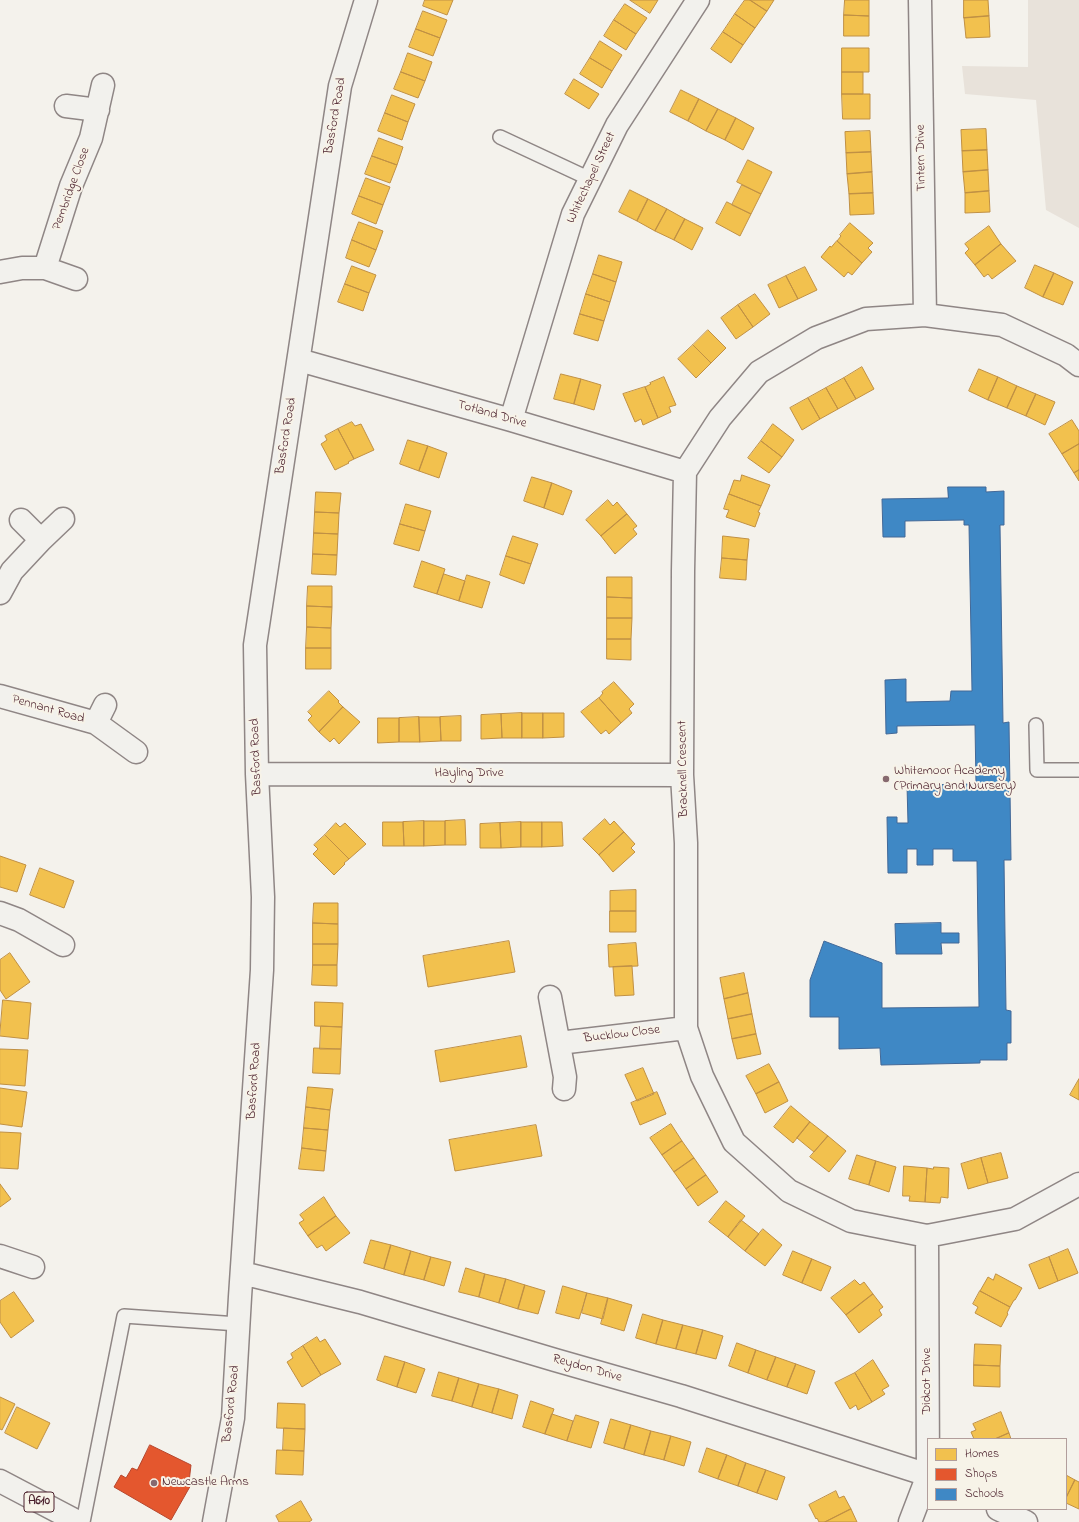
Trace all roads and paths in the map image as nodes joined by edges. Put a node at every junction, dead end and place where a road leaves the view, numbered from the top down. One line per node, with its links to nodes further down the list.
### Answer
1 (366, 0): 13 (main road, Basford Road)
2 (698, 0): 8 (main road, Whitechapel Street)
3 (920, 0): 12 (main road, Tintern Drive)
4 (103, 85): 6 (main road, Pembridge Close)
5 (66, 106): 6 (main road)
6 (98, 110): 9 (main road, Pembridge Close)
7 (500, 137): 8 (lane)
8 (590, 179): 15 (main road, Whitechapel Street)
9 (45, 268): 10 (main road); 11 (main road)
10 (0, 272)
11 (76, 279)
12 (925, 315): 14 (main road); 16 (main road)
13 (299, 360): 15 (main road, Totland Drive); 25 (main road, Basford Road)
14 (1079, 365)
15 (511, 420): 16 (main road, Totland Drive)
16 (685, 472): 26 (main road, Bracknell Crescent)
17 (63, 519): 19 (main road)
18 (21, 520): 19 (main road)
19 (40, 540): 20 (main road)
20 (0, 593)
21 (0, 696): 23 (main road, Pennant Road)
22 (1036, 725): 24 (lane)
23 (136, 752)
24 (1079, 770)
25 (256, 774): 26 (main road, Hayling Drive); 37 (main road, Basford Road)
26 (682, 775): 30 (main road, Bracknell Crescent)
27 (0, 913): 28 (main road)
28 (63, 945)
29 (550, 997): 31 (main road)
30 (686, 1028): 31 (main road, Bucklow Close); 34 (main road, Bracknell Crescent)
31 (559, 1043): 32 (main road)
32 (564, 1089)
33 (1079, 1184): 34 (main road, Bracknell Crescent)
34 (927, 1236): 39 (main road, Didcot Drive)
35 (0, 1256): 36 (main road)
36 (33, 1267)
37 (242, 1273): 38 (main road, Basford Road); 40 (main road, Reydon Drive)
38 (238, 1324): 45 (lane); 46 (main road, Basford Road)
39 (928, 1438)
40 (927, 1475)
41 (927, 1478): 47 (main road, Didcot Drive)
42 (0, 1481): 44 (main road, A610)
43 (1000, 1510): 48 (main road)
44 (78, 1522)
45 (83, 1522)
46 (214, 1522)
47 (910, 1522)
48 (1026, 1522)

